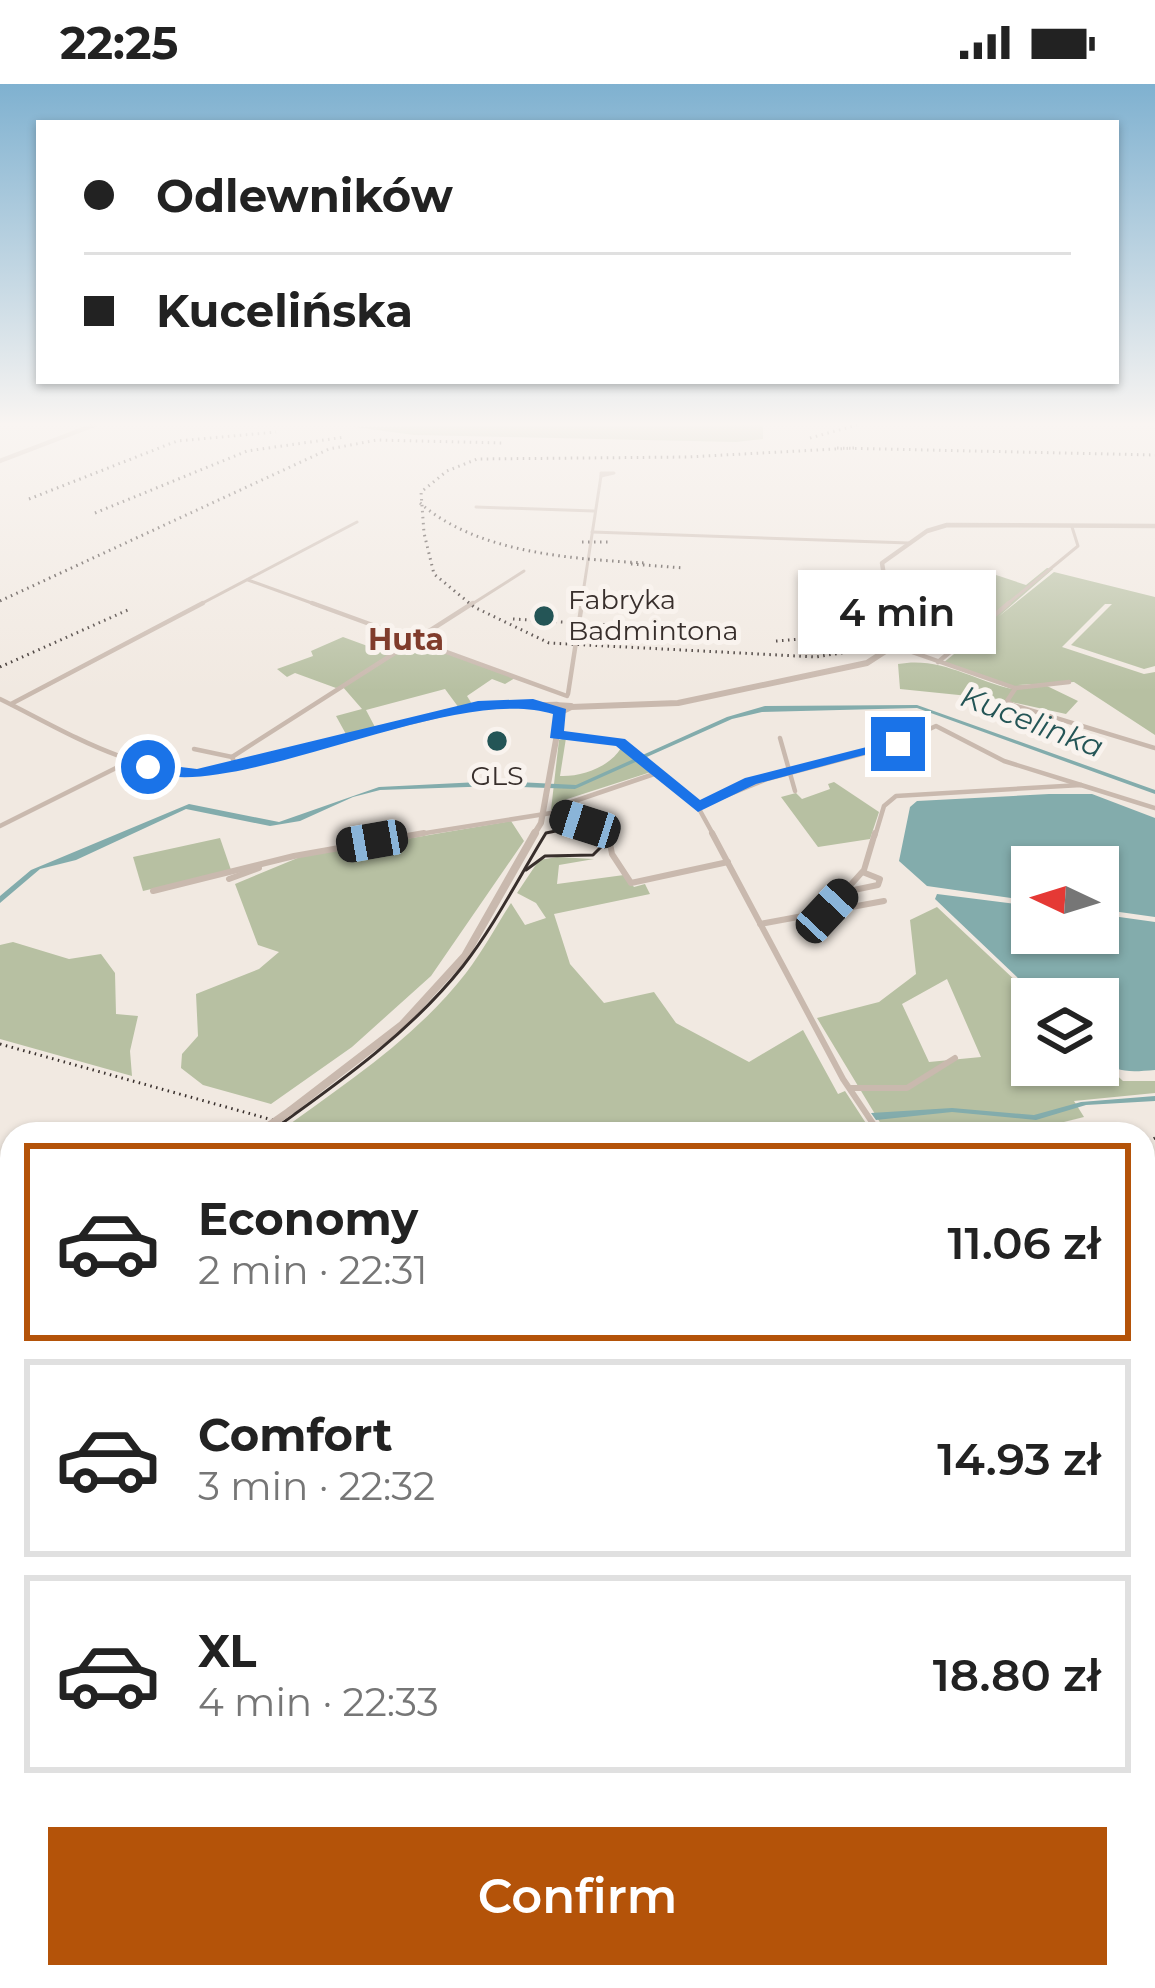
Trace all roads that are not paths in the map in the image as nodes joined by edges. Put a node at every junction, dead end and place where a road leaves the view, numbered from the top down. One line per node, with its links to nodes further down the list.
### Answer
1 (594, 514): 5 (street)
2 (356, 522): 8 (street)
3 (1155, 526): 4 (street)
4 (1072, 527): 6 (street); 11 (street)
5 (592, 532): 6 (street); 15 (street)
6 (907, 544): 10 (street)
7 (524, 571): 9 (street)
8 (248, 580): 9 (street); 16 (street)
9 (415, 640): 15 (street); 21 (street)
10 (892, 645): 11 (street); 15 (street)
11 (938, 662): 13 (street)
12 (1069, 682): 13 (street)
13 (1015, 688): 20 (street)
14 (0, 699): 16 (street)
15 (562, 703): 17 (street); 23 (street)
16 (11, 704): 22 (street)
17 (555, 735): 25 (street); 30 (street)
18 (780, 738): 24 (street)
19 (194, 748): 21 (street)
20 (1155, 748)
21 (232, 757): 23 (street)
22 (132, 760): 23 (street); 32 (street)
23 (236, 766)
24 (789, 770): 26 (street); 27 (street); 28 (street)
25 (654, 771): 28 (street); 31 (street)
26 (1081, 785): 29 (street); 35 (street)
27 (795, 791)
28 (698, 807): 34 (street)
29 (1155, 808)
30 (544, 814): 31 (street); 33 (street); 44 (street, bridge)
31 (561, 816): 34 (street)
32 (0, 826)
33 (267, 862): 36 (street); 37 (street)
34 (728, 862): 41 (street)
35 (862, 873): 38 (street); 38 (street)
36 (229, 879)
37 (153, 890)
38 (845, 892): 40 (street)
39 (884, 902): 40 (street)
40 (827, 911): 41 (street)
41 (760, 924): 43 (street)
42 (955, 1058): 43 (street)
43 (849, 1088): 45 (street)
44 (275, 1122)
45 (872, 1122)

